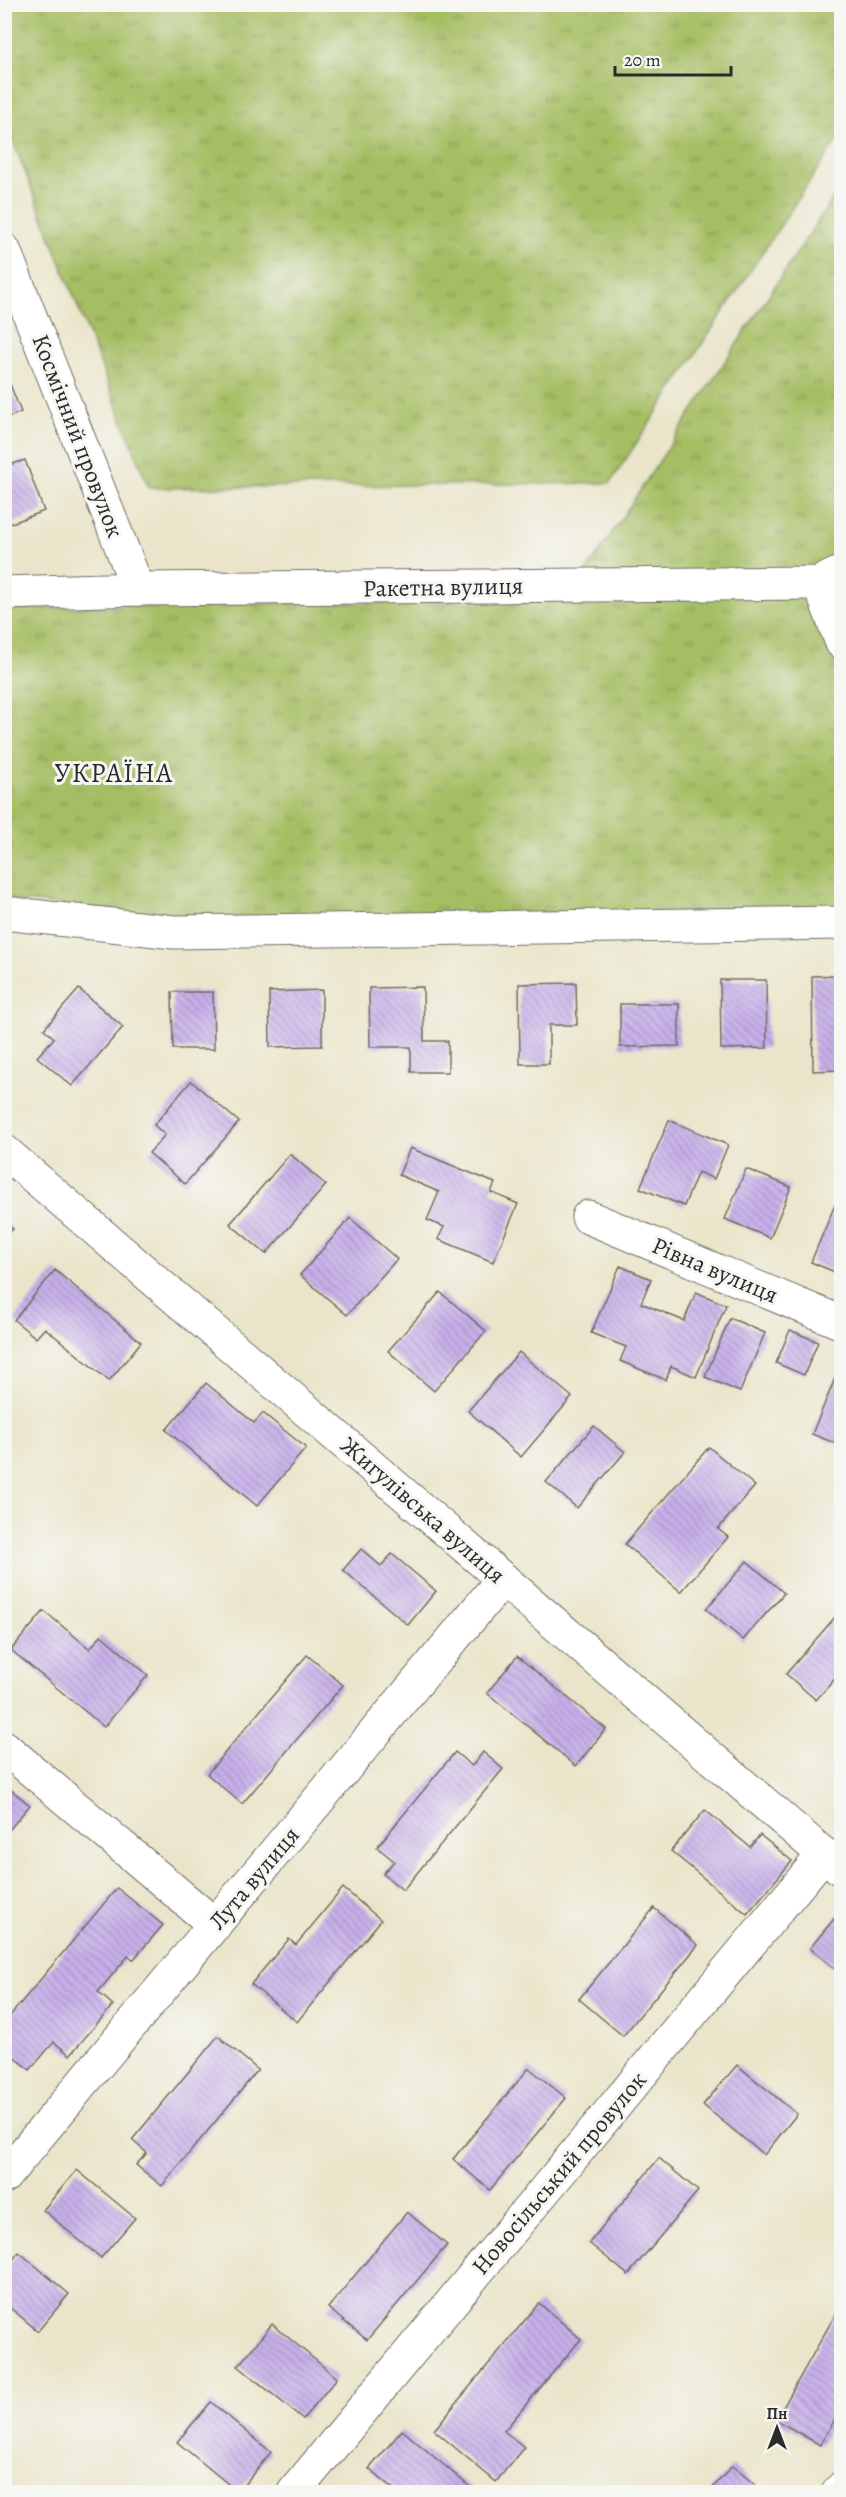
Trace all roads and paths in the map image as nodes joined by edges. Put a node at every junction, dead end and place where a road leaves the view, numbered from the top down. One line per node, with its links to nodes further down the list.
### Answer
1 (4, 250): 3 (street, Космічний провулок)
2 (830, 578): 3 (street, Ракетна вулиця); 5 (street, Ракетна вулиця)
3 (138, 589): 4 (street, Ракетна вулиця)
4 (4, 593)
5 (842, 643)
6 (4, 913): 7 (street)
7 (842, 923)
8 (4, 1151): 11 (street, Жигулівська вулиця)
9 (588, 1217): 10 (street, Рівна вулиця)
10 (842, 1323)
11 (503, 1579): 13 (street, Жигулівська вулиця); 14 (street, Лута вулиця)
12 (4, 1747): 14 (street)
13 (833, 1862): 17 (street, Новосільський провулок)
14 (215, 1925): 15 (street, Лута вулиця)
15 (4, 2177)
16 (842, 2488): 18 (street)
17 (294, 2493)
18 (838, 2493)

